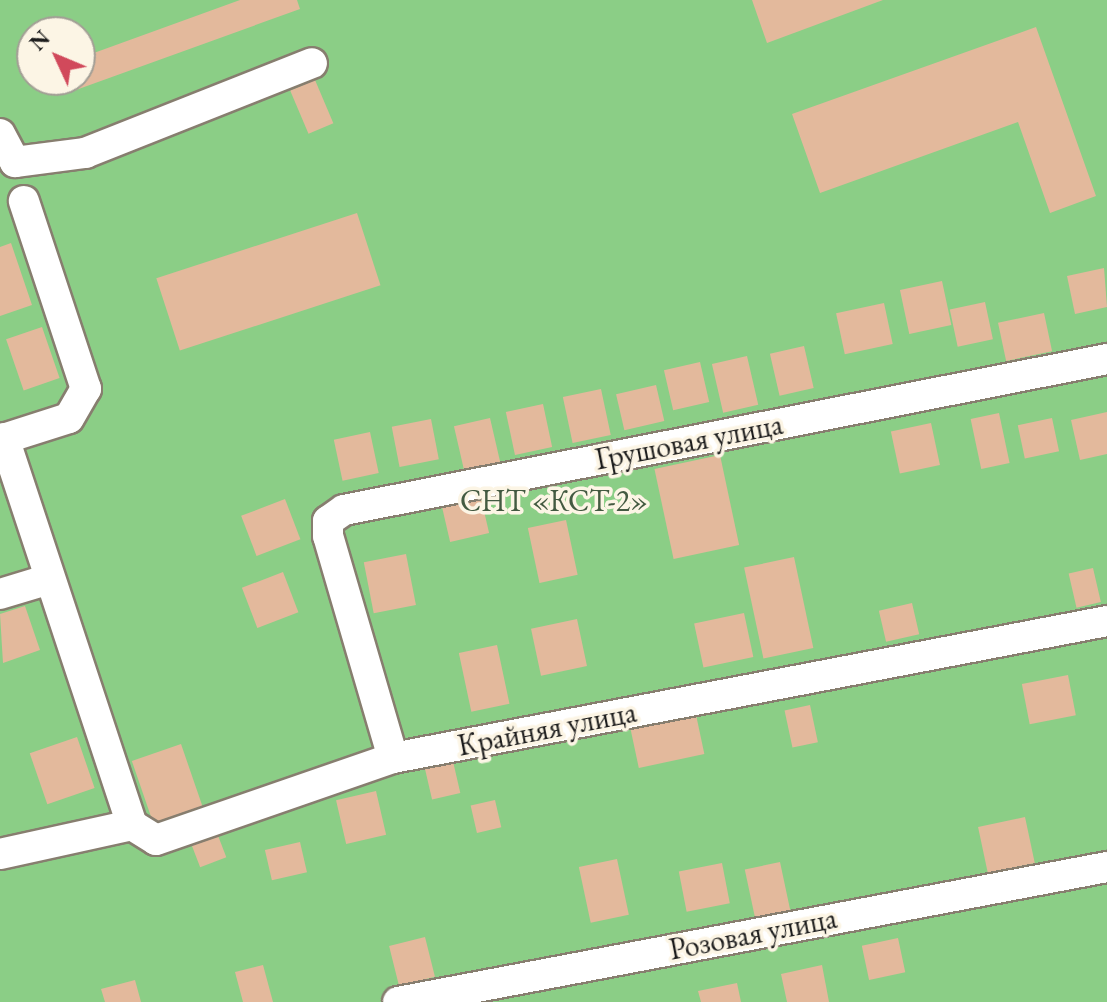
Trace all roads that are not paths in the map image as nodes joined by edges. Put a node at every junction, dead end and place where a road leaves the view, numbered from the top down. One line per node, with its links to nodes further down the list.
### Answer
1 (312, 63): 2 (street)
2 (0, 134)
3 (24, 201): 5 (street)
4 (1107, 359): 9 (street, Грушовая улица)
5 (2, 439): 6 (street)
6 (46, 580): 7 (street); 10 (street)
7 (0, 594)
8 (1107, 621): 9 (street, Крайняя улица)
9 (393, 758): 10 (street, Крайняя улица)
10 (132, 825): 11 (street)
11 (0, 854)
12 (1107, 867): 13 (street, Розовая улица)
13 (398, 1002)

